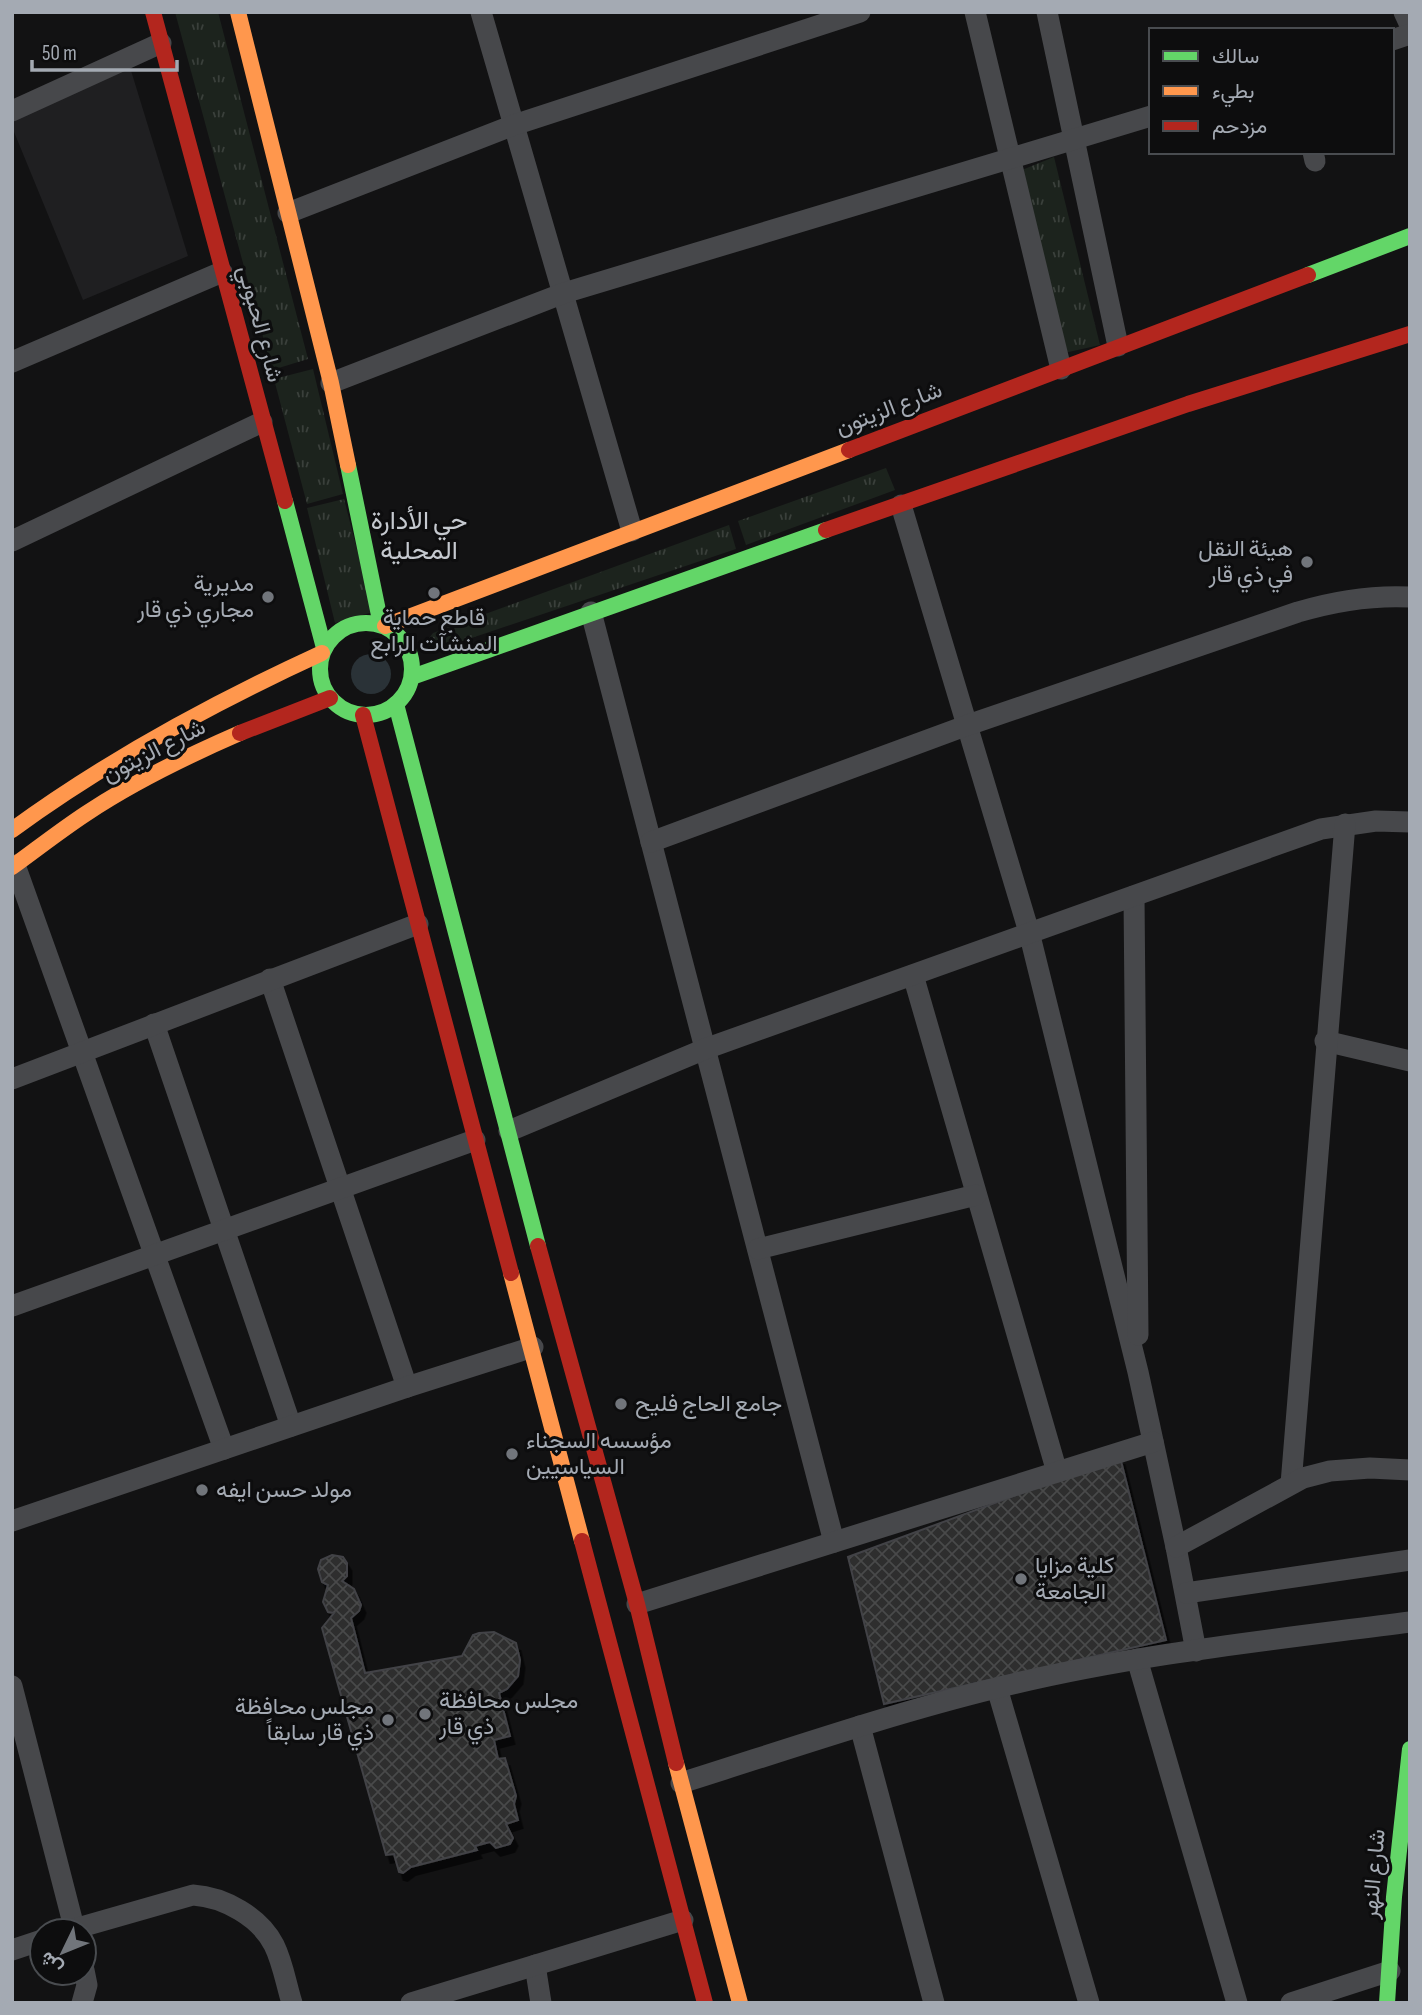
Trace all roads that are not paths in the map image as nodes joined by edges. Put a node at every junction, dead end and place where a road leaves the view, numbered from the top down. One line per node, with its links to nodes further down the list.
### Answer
1 (153, 12): 9 (main road, شارع الحبوبي)
2 (239, 12): 15 (main road)
3 (481, 12): 12 (street)
4 (860, 12): 12 (street)
5 (975, 12): 14 (street)
6 (1047, 12): 13 (street)
7 (1404, 12): 8 (street)
8 (1410, 25)
9 (161, 43): 10 (street); 17 (main road, شارع الحبوبي)
10 (12, 111)
11 (1149, 117): 13 (street)
12 (514, 125): 15 (street); 18 (street)
13 (1074, 141): 14 (street); 20 (street)
14 (1010, 160): 18 (street); 22 (street)
15 (288, 213): 23 (main road)
16 (1410, 236): 20 (main road, شارع الزيتون)
17 (222, 272): 21 (street); 24 (main road, شارع الحبوبي)
18 (564, 293): 23 (street); 26 (street)
19 (1410, 334): 25 (main road)
20 (1118, 346): 22 (main road, شارع الزيتون)
21 (12, 362)
22 (1061, 369): 26 (main road, شارع الزيتون)
23 (331, 383): 30 (main road)
24 (262, 422): 27 (street); 31 (main road, شارع الحبوبي)
25 (901, 505): 29 (main road); 36 (street)
26 (632, 531): 30 (main road, شارع الزيتون)
27 (12, 541)
28 (1410, 597): 36 (street)
29 (591, 612): 32 (main road); 40 (street)
30 (383, 626): 31 (main road); 32 (main road)
31 (323, 651): 33 (main road); 39 (main road, شارع الزيتون)
32 (411, 677): 34 (main road)
33 (330, 698): 35 (main road); 41 (main road, شارع الزيتون)
34 (396, 704): 35 (main road); 53 (main road)
35 (363, 715): 43 (main road)
36 (968, 725): 40 (street); 44 (street)
37 (1410, 822): 38 (street)
38 (1345, 824): 42 (street); 48 (street)
39 (12, 830)
40 (651, 842): 49 (street)
41 (14, 866): 50 (street)
42 (1134, 895): 44 (street); 63 (street)
43 (418, 923): 46 (street); 54 (main road)
44 (1029, 932): 45 (street); 63 (street)
45 (913, 975): 49 (street); 56 (street)
46 (270, 979): 47 (street); 55 (street)
47 (154, 1024): 50 (street); 57 (street)
48 (1325, 1041): 51 (street); 70 (street)
49 (705, 1049): 53 (street); 58 (street)
50 (82, 1052): 52 (street); 59 (street)
51 (1410, 1061)
52 (12, 1079)
53 (509, 1131): 60 (main road)
54 (475, 1140): 55 (street); 60 (main road)
55 (340, 1188): 57 (street); 64 (street)
56 (976, 1195): 58 (street); 69 (street)
57 (224, 1230): 59 (street); 65 (street)
58 (758, 1249): 72 (street)
59 (155, 1255): 61 (street); 67 (street)
60 (527, 1267): 62 (main road); 76 (main road)
61 (12, 1306)
62 (533, 1347): 64 (street); 86 (main road)
63 (1138, 1372): 66 (street)
64 (407, 1387): 65 (street)
65 (291, 1426): 67 (street)
66 (1153, 1442): 69 (street); 73 (street)
67 (224, 1449): 71 (street)
68 (1410, 1470): 70 (street)
69 (1057, 1472): 72 (street)
70 (1291, 1484): 73 (street)
71 (12, 1521)
72 (834, 1542): 76 (street)
73 (1176, 1547): 75 (street)
74 (1410, 1560): 75 (street)
75 (1186, 1593): 78 (street)
76 (638, 1604): 84 (main road)
77 (1410, 1622): 78 (street)
78 (1195, 1651): 79 (street)
79 (1137, 1659): 81 (street); 97 (street)
80 (12, 1686): 85 (street)
81 (997, 1688): 82 (street); 96 (street)
82 (860, 1726): 84 (street); 95 (street)
83 (1410, 1749): 89 (main road, شارع النهر)
84 (681, 1783): 94 (main road)
85 (69, 1917)
86 (683, 1920): 88 (street); 93 (main road)
87 (98, 1922): 90 (street)
88 (535, 1965): 91 (street); 92 (street)
89 (1390, 1971): 98 (street); 99 (main road, شارع النهر)
90 (292, 2003)
91 (411, 2003)
92 (541, 2003)
93 (705, 2003)
94 (740, 2003)
95 (934, 2003)
96 (1090, 2003)
97 (1237, 2003)
98 (1291, 2003)
99 (1387, 2003)

